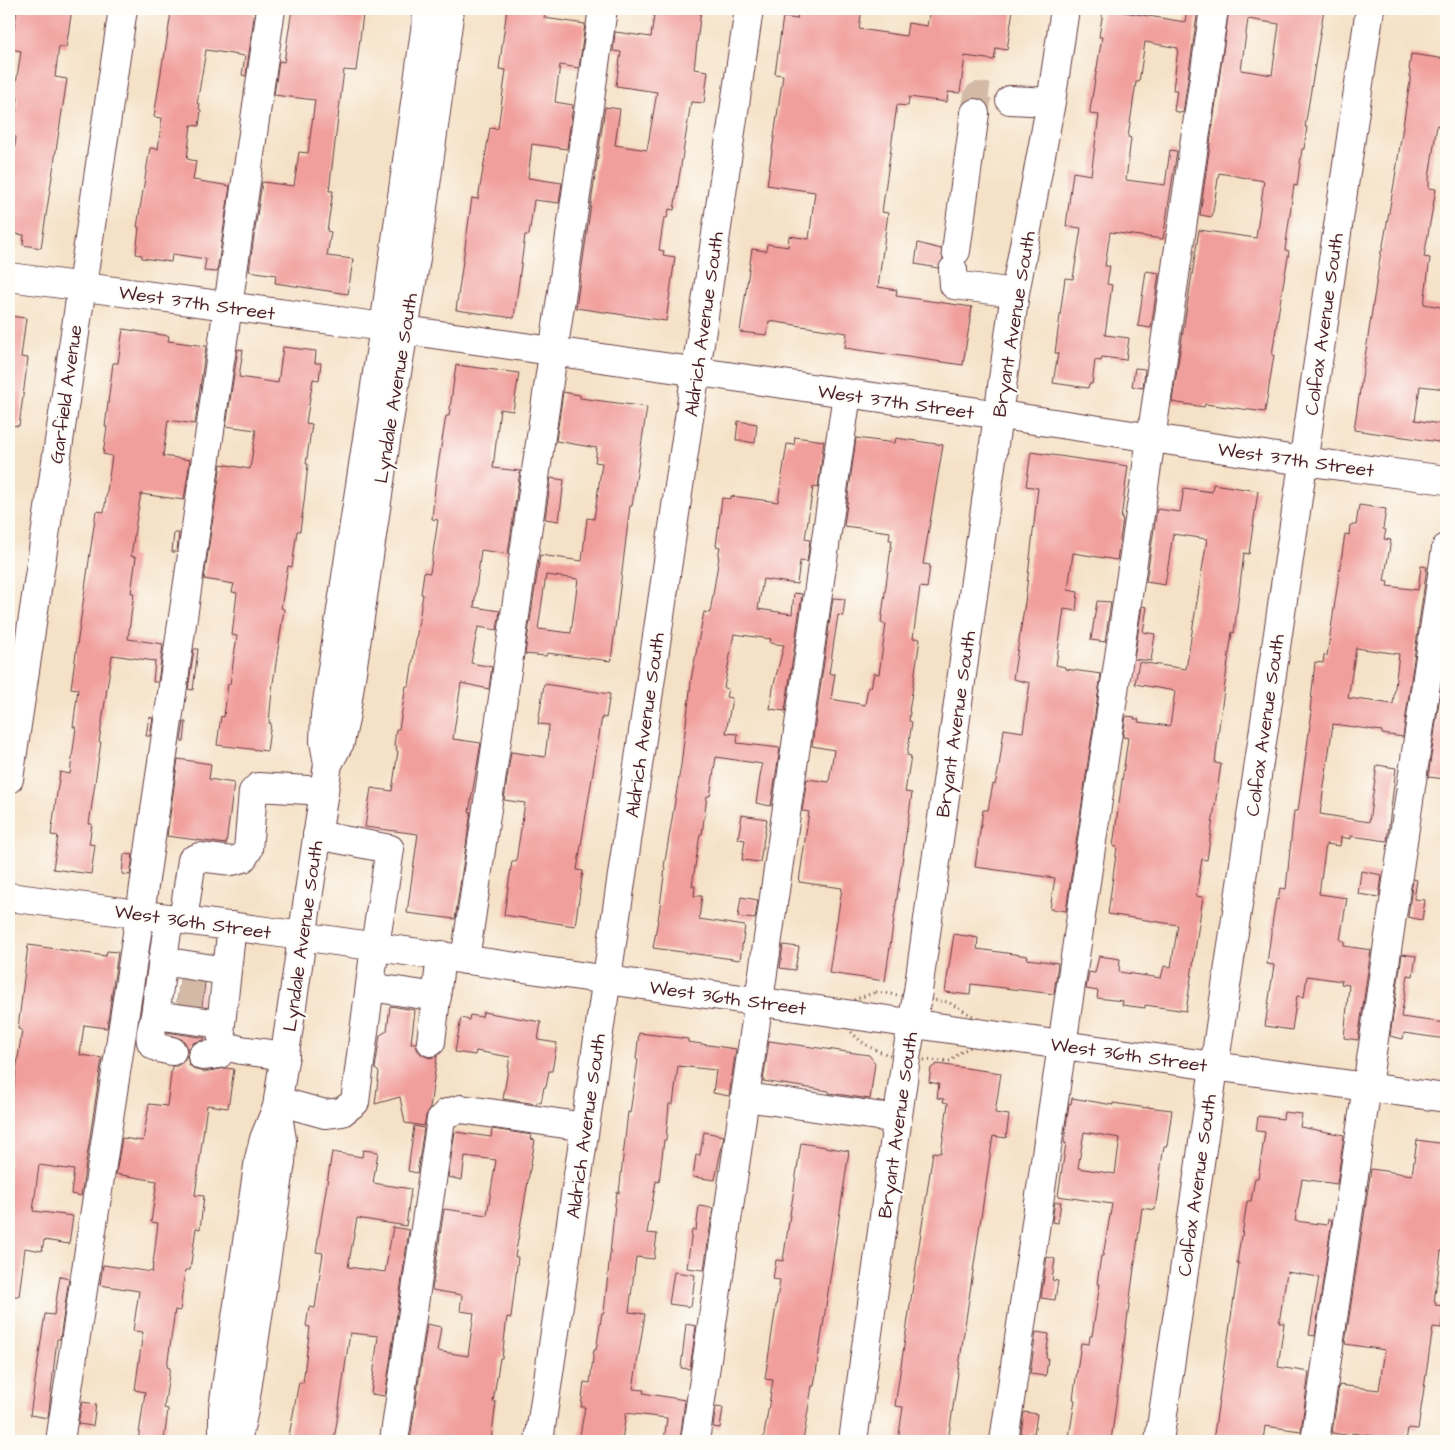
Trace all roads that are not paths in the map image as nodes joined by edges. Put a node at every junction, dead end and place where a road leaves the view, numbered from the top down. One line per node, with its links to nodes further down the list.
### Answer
1 (123, 9): 14 (street, Garfield Avenue)
2 (271, 9): 16 (street)
3 (428, 9): 17 (street, Lyndale Avenue South)
4 (450, 9): 17 (street, Lyndale Avenue South)
5 (603, 9): 18 (street)
6 (749, 9): 19 (street, Aldrich Avenue South)
7 (1065, 9): 11 (street, Bryant Avenue South)
8 (1214, 9): 22 (street)
9 (1370, 9): 23 (street, Colfax Avenue South)
10 (1010, 100): 11 (street)
11 (1051, 102): 15 (street, Bryant Avenue South)
12 (975, 114): 15 (street)
13 (9, 277): 14 (street, West 37th Street)
14 (81, 287): 16 (street, West 37th Street); 26 (street, Garfield Avenue)
15 (1015, 293): 21 (street, Bryant Avenue South)
16 (227, 306): 17 (street, West 37th Street); 30 (street)
17 (394, 329): 18 (street, West 37th Street); 27 (street, Lyndale Avenue South)
18 (554, 352): 19 (street, West 37th Street); 35 (street)
19 (695, 372): 20 (street, West 37th Street); 38 (street, Aldrich Avenue South)
20 (847, 394): 21 (street, West 37th Street); 42 (street)
21 (998, 415): 22 (street, West 37th Street); 43 (street, Bryant Avenue South)
22 (1151, 438): 23 (street, West 37th Street); 46 (street)
23 (1303, 461): 24 (street, West 37th Street); 49 (street, Colfax Avenue South)
24 (1446, 480)
25 (1446, 548): 50 (street)
26 (9, 779)
27 (324, 791): 28 (street, Lyndale Avenue South); 31 (street)
28 (317, 835): 33 (street, Lyndale Avenue South); 34 (street)
29 (9, 897): 30 (street, West 36th Street)
30 (140, 914): 31 (street, West 36th Street); 56 (street)
31 (176, 919): 32 (street, West 36th Street); 36 (street)
32 (232, 926): 33 (street, West 36th Street); 37 (street)
33 (302, 936): 34 (street, West 36th Street); 48 (street, Lyndale Avenue South)
34 (375, 946): 35 (street, West 36th Street); 39 (street)
35 (453, 958): 38 (street, West 36th Street); 40 (street)
36 (162, 961): 37 (street); 41 (street)
37 (226, 971): 41 (street)
38 (606, 979): 42 (street, West 36th Street); 55 (street, Aldrich Avenue South)
39 (370, 987): 40 (street); 53 (street)
40 (437, 997): 45 (street)
41 (184, 998): 44 (street); 44 (street); 47 (street)
42 (760, 1002): 43 (street, West 36th Street); 51 (street)
43 (912, 1023): 46 (street, West 36th Street); 54 (street, Bryant Avenue South)
44 (216, 1042): 48 (street)
45 (432, 1042)
46 (1062, 1045): 49 (street, West 36th Street); 63 (street)
47 (172, 1051)
48 (285, 1056): 53 (street, Lyndale Avenue South)
49 (1214, 1065): 50 (street, West 36th Street); 64 (street, Colfax Avenue South)
50 (1368, 1087): 52 (street, West 36th Street); 65 (street)
51 (746, 1098): 54 (street); 61 (street)
52 (1446, 1098)
53 (278, 1104): 57 (street, Lyndale Avenue South); 58 (street, Lyndale Avenue South)
54 (898, 1119): 62 (street, Bryant Avenue South)
55 (584, 1127): 59 (street); 60 (street, Aldrich Avenue South)
56 (60, 1441)
57 (223, 1441)
58 (236, 1441)
59 (394, 1441)
60 (539, 1441)
61 (695, 1441)
62 (853, 1441)
63 (1004, 1441)
64 (1159, 1441)
65 (1315, 1441)

